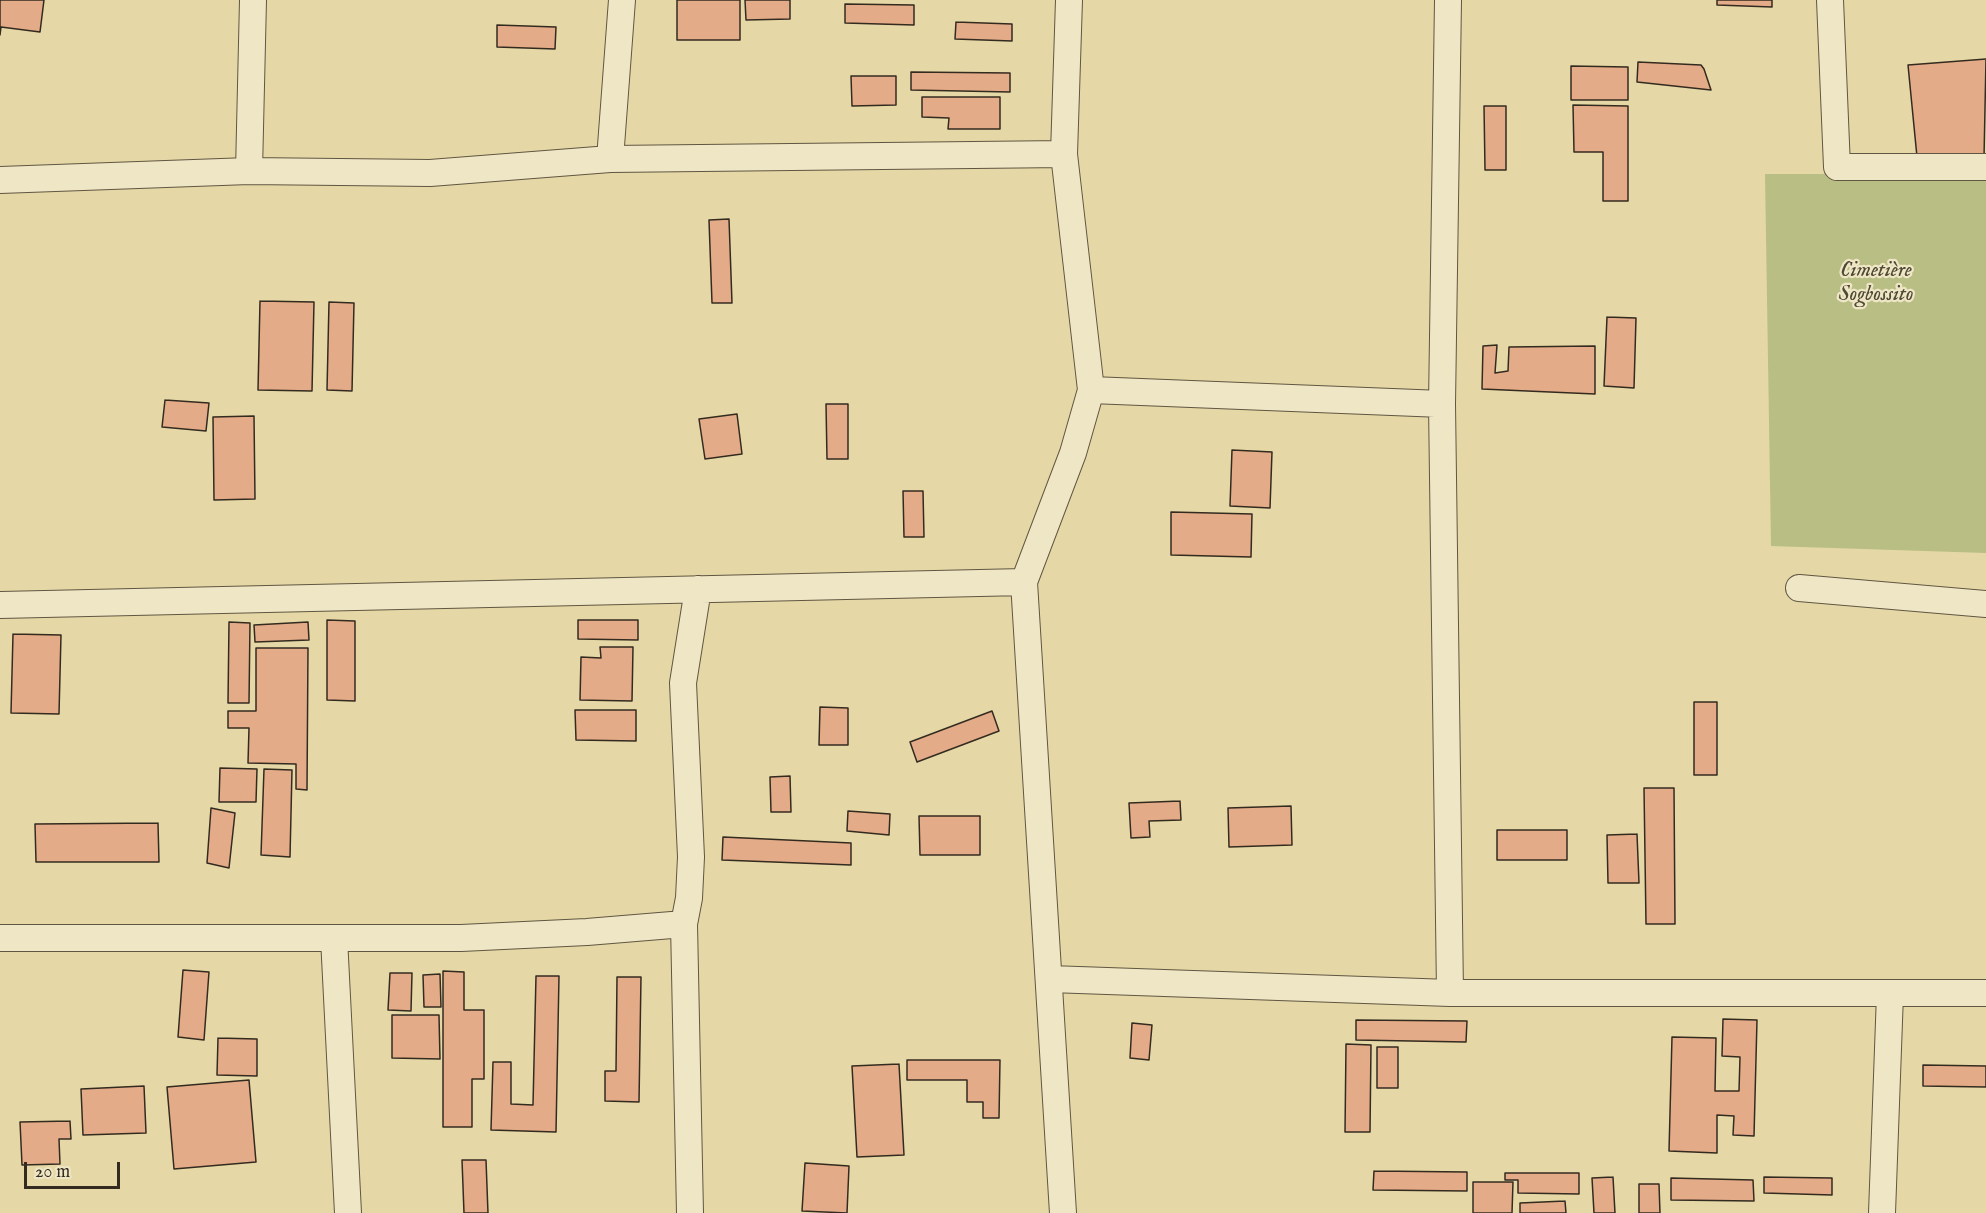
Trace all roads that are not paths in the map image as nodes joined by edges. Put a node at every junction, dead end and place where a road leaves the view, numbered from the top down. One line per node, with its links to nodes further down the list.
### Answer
1 (253, 0): 9 (street)
2 (622, 0): 7 (street)
3 (1069, 0): 6 (street)
4 (1448, 0): 12 (street)
5 (1830, 0): 8 (street)
6 (1064, 153): 7 (street); 11 (street)
7 (609, 159): 9 (street)
8 (1986, 167)
9 (249, 171): 10 (street)
10 (0, 180)
11 (1091, 390): 12 (street); 13 (street)
12 (1442, 404): 22 (street)
13 (1024, 582): 15 (street); 21 (street)
14 (1799, 588): 17 (street)
15 (698, 589): 16 (street); 18 (street)
16 (0, 604)
17 (1986, 604)
18 (684, 924): 20 (street); 26 (street)
19 (0, 938): 20 (street)
20 (334, 938): 25 (street)
21 (1050, 979): 22 (street); 27 (street)
22 (1450, 993): 24 (street)
23 (1986, 993): 24 (street)
24 (1890, 994): 28 (street)
25 (348, 1213)
26 (690, 1213)
27 (1062, 1213)
28 (1881, 1213)

